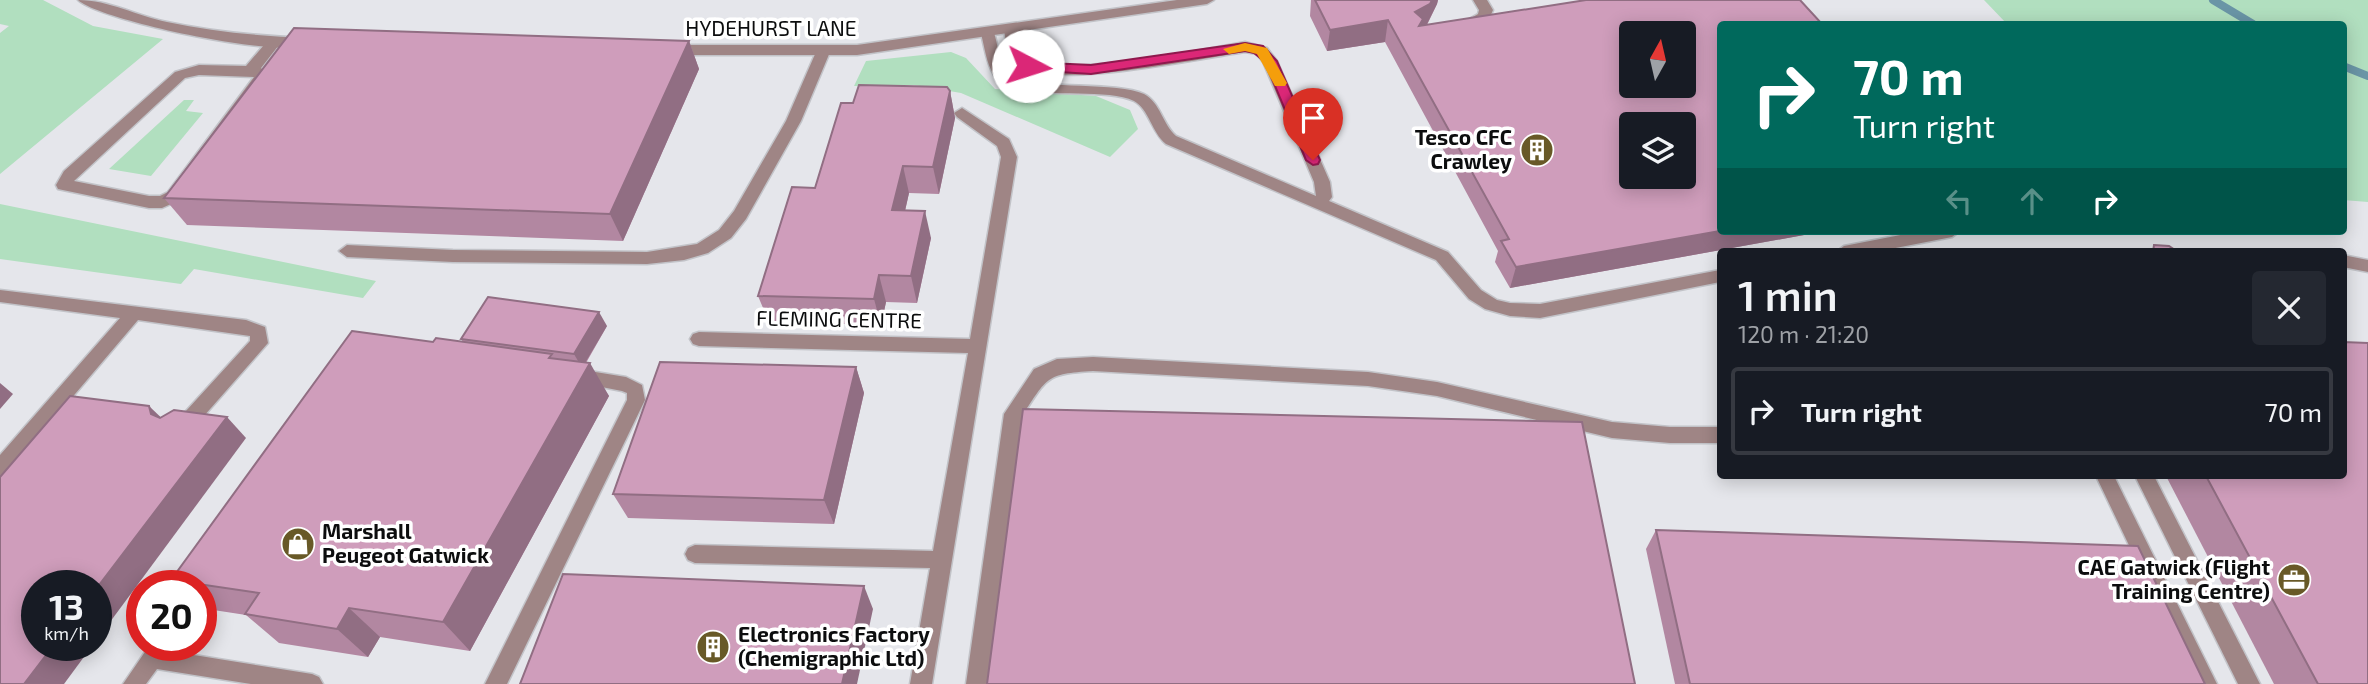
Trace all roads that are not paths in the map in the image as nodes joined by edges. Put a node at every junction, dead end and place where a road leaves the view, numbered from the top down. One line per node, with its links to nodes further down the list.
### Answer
1 (85, 0): 7 (street)
2 (1207, 0): 4 (street, HYDEHURST LANE)
3 (1480, 0): 5 (street)
4 (1011, 30): 6 (street, HYDEHURST LANE); 13 (street)
5 (1447, 31)
6 (988, 34): 10 (street, HYDEHURST LANE); 13 (street)
7 (275, 41): 8 (street); 11 (street)
8 (326, 43)
9 (660, 49): 10 (street, HYDEHURST LANE)
10 (823, 52): 16 (street)
11 (250, 71): 11 (street)
12 (962, 113): 23 (street)
13 (1319, 203): 19 (street)
14 (1931, 235): 15 (street)
15 (1865, 248)
16 (347, 251)
17 (2347, 262): 18 (street)
18 (2368, 266)
19 (1717, 277)
20 (0, 296): 21 (street)
21 (134, 313): 25 (street); 27 (street)
22 (699, 339): 23 (street, FLEMING CENTRE)
23 (977, 346): 31 (street)
24 (559, 374): 36 (street)
25 (183, 428)
26 (1717, 435): 38 (street)
27 (0, 468)
28 (2106, 479): 39 (street)
29 (2146, 479): 40 (street)
30 (695, 554): 31 (street)
31 (942, 560): 37 (street)
32 (151, 661): 34 (street)
33 (201, 661): 35 (street)
34 (134, 684)
35 (312, 684)
36 (496, 684)
37 (921, 684)
38 (977, 684)
39 (2206, 684)
40 (2249, 684)

